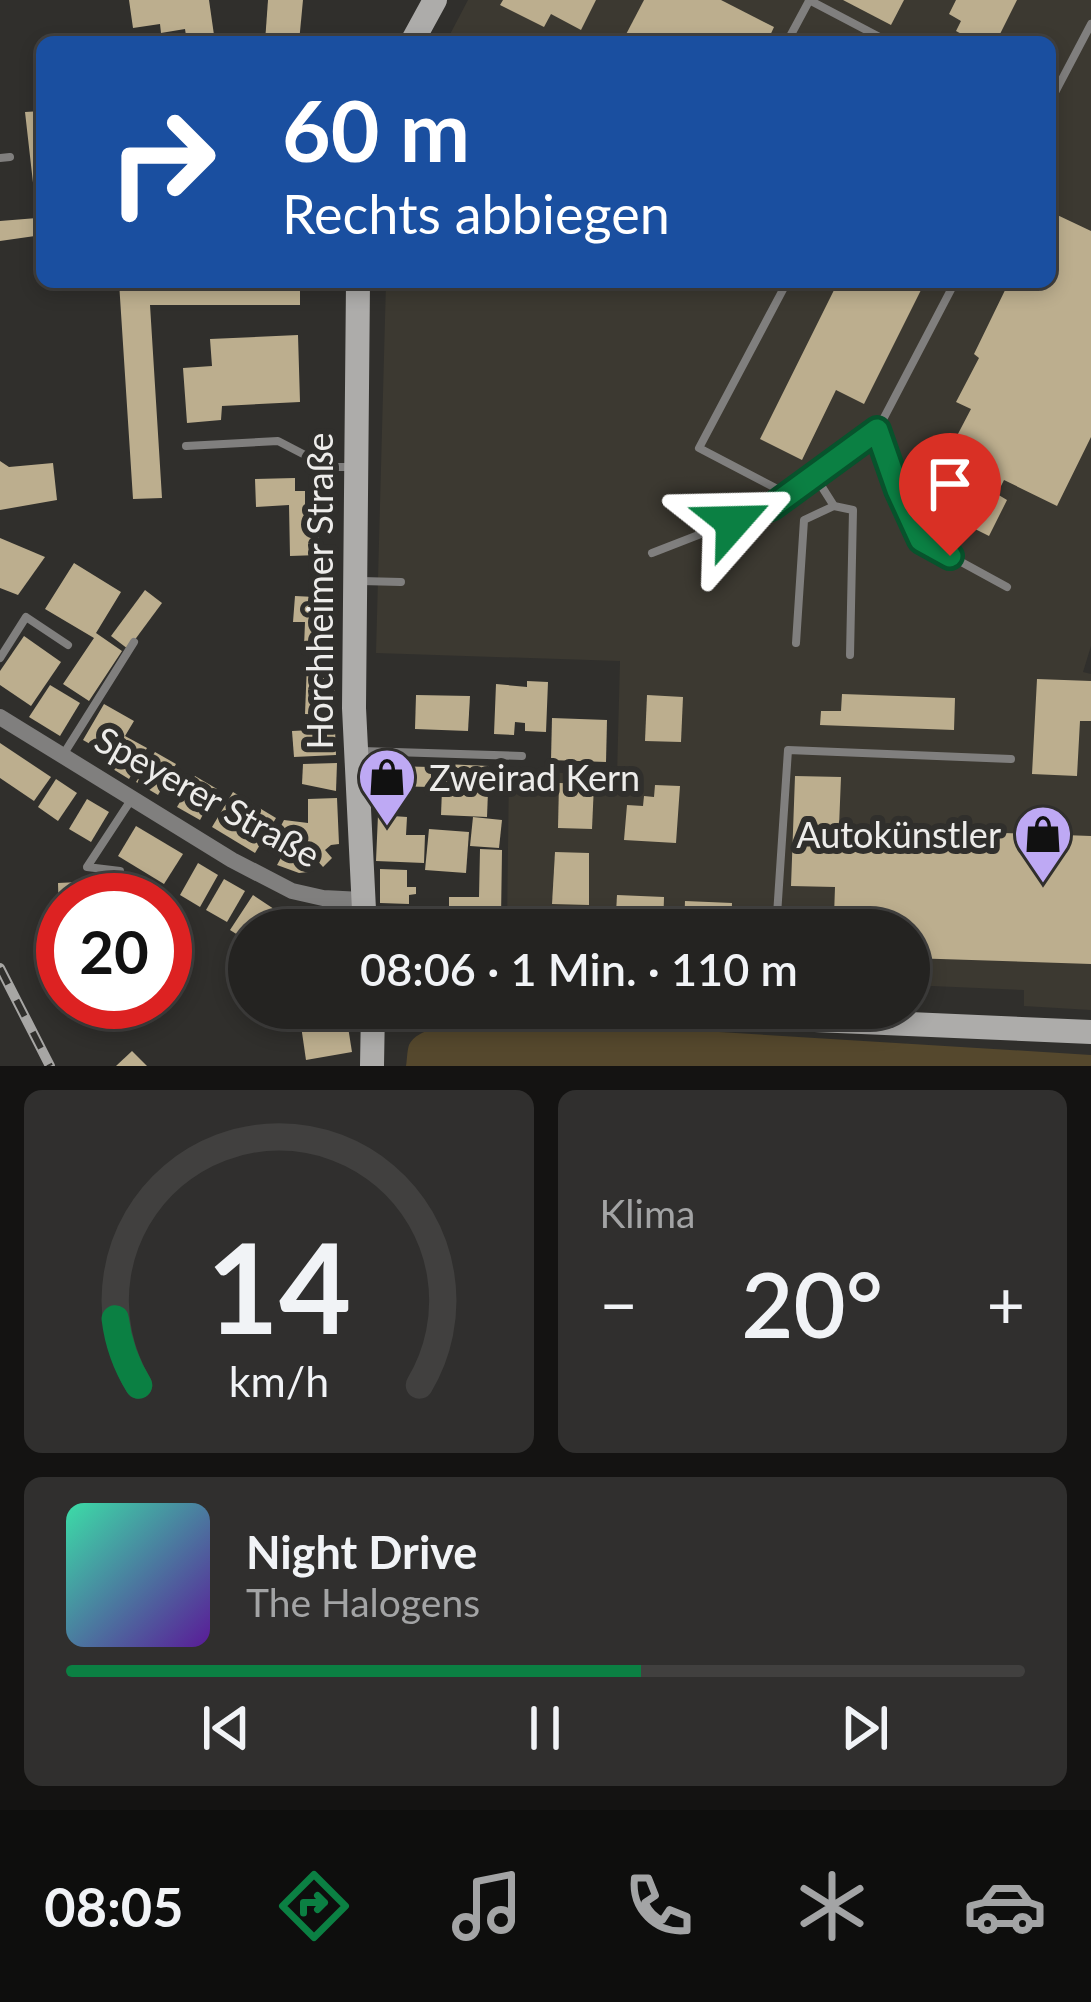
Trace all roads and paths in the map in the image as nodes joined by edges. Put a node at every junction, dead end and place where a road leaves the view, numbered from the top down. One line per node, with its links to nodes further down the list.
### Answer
1 (435, 0): 4 (main road)
2 (809, 0): 5 (lane); 6 (lane)
3 (1091, 24): 7 (lane)
4 (415, 36)
5 (791, 36)
6 (878, 36)
7 (1056, 91)
8 (358, 288): 13 (main road, Horchheimer Straße)
9 (784, 288): 15 (lane)
10 (952, 288): 11 (lane)
11 (877, 430): 14 (lane); 20 (lane)
12 (186, 446): 13 (lane)
13 (355, 466): 18 (main road, Horchheimer Straße)
14 (815, 476): 15 (lane); 16 (lane)
15 (789, 495): 17 (lane)
16 (834, 506): 22 (lane); 24 (lane)
17 (652, 553)
18 (354, 581): 19 (lane); 27 (main road, Horchheimer Straße)
19 (401, 582)
20 (1007, 587)
21 (134, 642): 28 (lane)
22 (796, 643)
23 (68, 645): 25 (lane)
24 (850, 655)
25 (0, 658)
26 (0, 717): 28 (street, Speyerer Straße)
27 (355, 751): 29 (lane); 33 (main road, Horchheimer Straße)
28 (62, 756): 31 (street, Speyerer Straße)
29 (522, 756)
30 (1011, 759): 35 (lane)
31 (132, 798): 32 (lane); 33 (street, Speyerer Straße)
32 (120, 871)
33 (362, 900): 34 (main road)
34 (363, 909)
35 (777, 909)
36 (930, 1022): 38 (main road)
37 (375, 1029): 39 (main road)
38 (1091, 1032)
39 (372, 1066)

